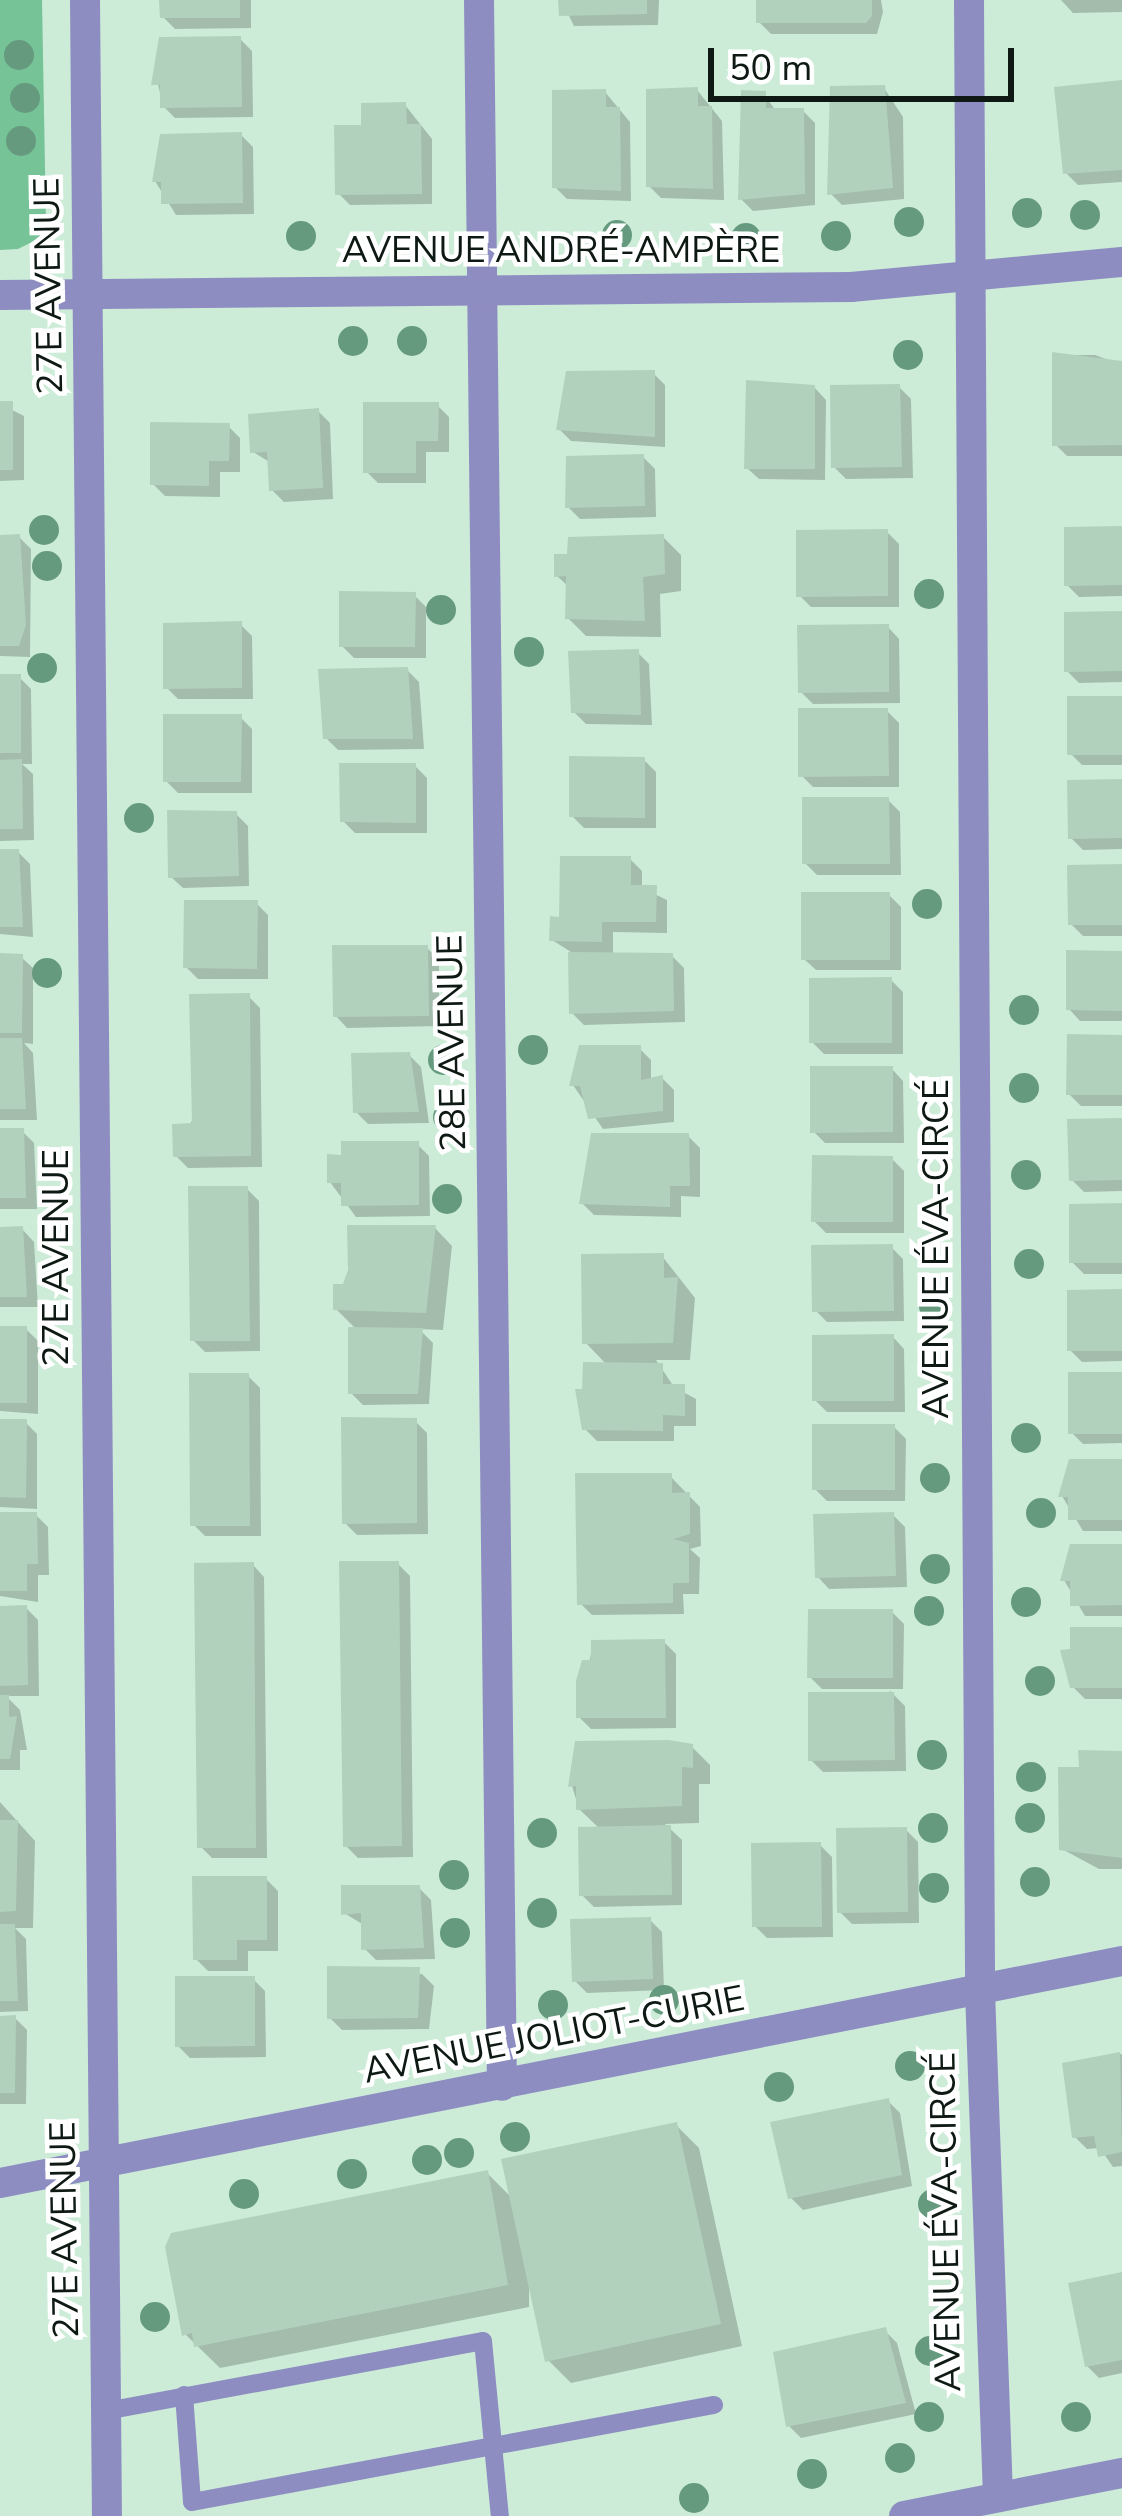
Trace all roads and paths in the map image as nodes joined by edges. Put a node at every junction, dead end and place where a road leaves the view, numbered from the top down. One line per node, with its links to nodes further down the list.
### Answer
1 (85, 0): 7 (street, 27E AVENUE)
2 (479, 0): 6 (street, 28E AVENUE)
3 (969, 0): 5 (street, AVENUE ÉVA-CIRCÉ)
4 (1122, 262): 5 (street, AVENUE ANDRÉ-AMPÈRE)
5 (971, 274): 6 (street, AVENUE ANDRÉ-AMPÈRE); 10 (street, AVENUE ÉVA-CIRCÉ)
6 (483, 291): 7 (street, AVENUE ANDRÉ-AMPÈRE); 11 (street, 28E AVENUE)
7 (88, 294): 8 (street, AVENUE ANDRÉ-AMPÈRE); 12 (street, 27E AVENUE)
8 (0, 295)
9 (1122, 1961): 10 (street, AVENUE JOLIOT-CURIE)
10 (980, 1990): 11 (street, AVENUE JOLIOT-CURIE); 19 (street, AVENUE ÉVA-CIRCÉ)
11 (502, 2086): 12 (street, AVENUE JOLIOT-CURIE)
12 (103, 2162): 13 (street, AVENUE JOLIOT-CURIE); 16 (street, 27E AVENUE)
13 (0, 2183)
14 (184, 2396): 16 (lane); 17 (lane); 17 (lane)
15 (713, 2405): 17 (lane)
16 (106, 2411): 20 (street, 27E AVENUE)
17 (494, 2445): 21 (lane)
18 (1122, 2473): 19 (street)
19 (998, 2497): 22 (street)
20 (107, 2516)
21 (500, 2516)
22 (904, 2516)

